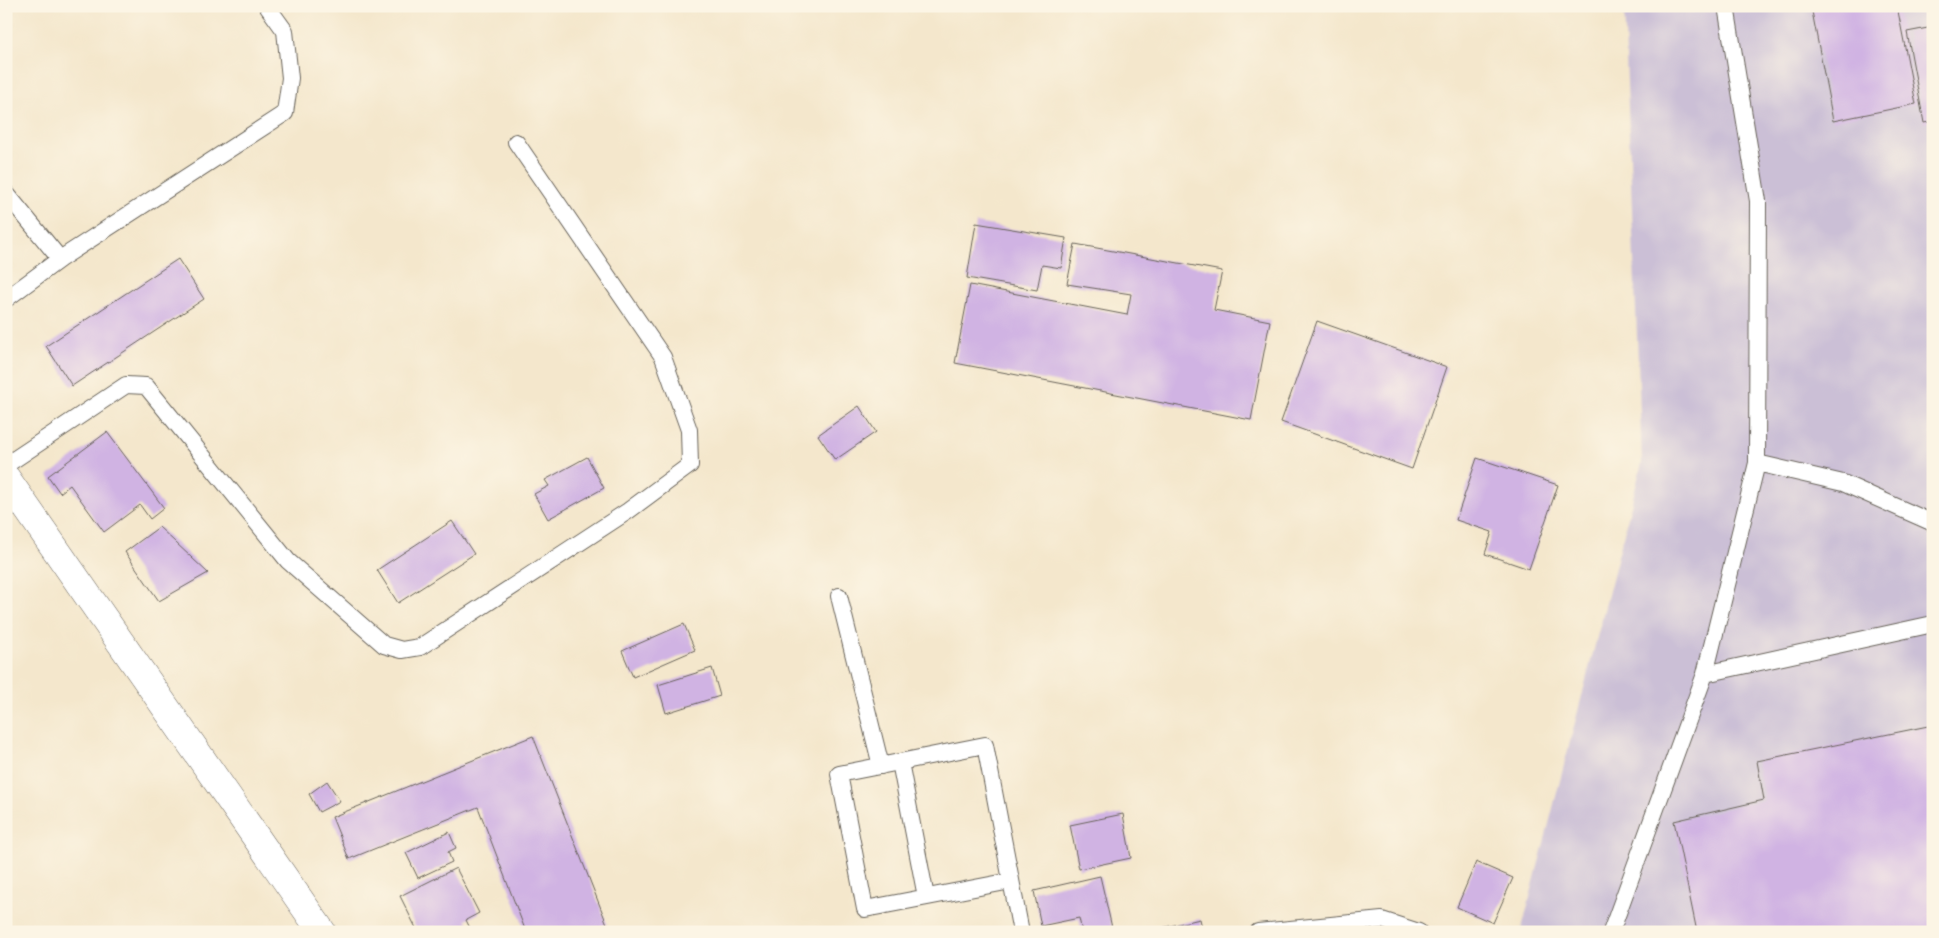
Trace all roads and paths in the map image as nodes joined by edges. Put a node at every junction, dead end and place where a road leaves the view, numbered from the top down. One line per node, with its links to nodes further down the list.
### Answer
1 (267, 6): 5 (lane)
2 (1726, 6): 7 (lane)
3 (516, 142): 8 (lane)
4 (6, 194): 5 (lane)
5 (60, 259): 6 (lane)
6 (6, 298)
7 (1757, 463): 10 (lane); 13 (lane)
8 (6, 464)
9 (6, 478): 18 (main road)
10 (1933, 523)
11 (839, 596): 15 (lane)
12 (1933, 624): 13 (lane)
13 (1705, 674): 22 (lane)
14 (900, 762): 15 (lane); 16 (lane); 17 (lane)
15 (881, 766): 17 (lane)
16 (1011, 880): 17 (lane); 19 (lane)
17 (926, 897)
18 (322, 932)
19 (1021, 932)
20 (1258, 932): 21 (lane)
21 (1419, 932)
22 (1611, 932)

